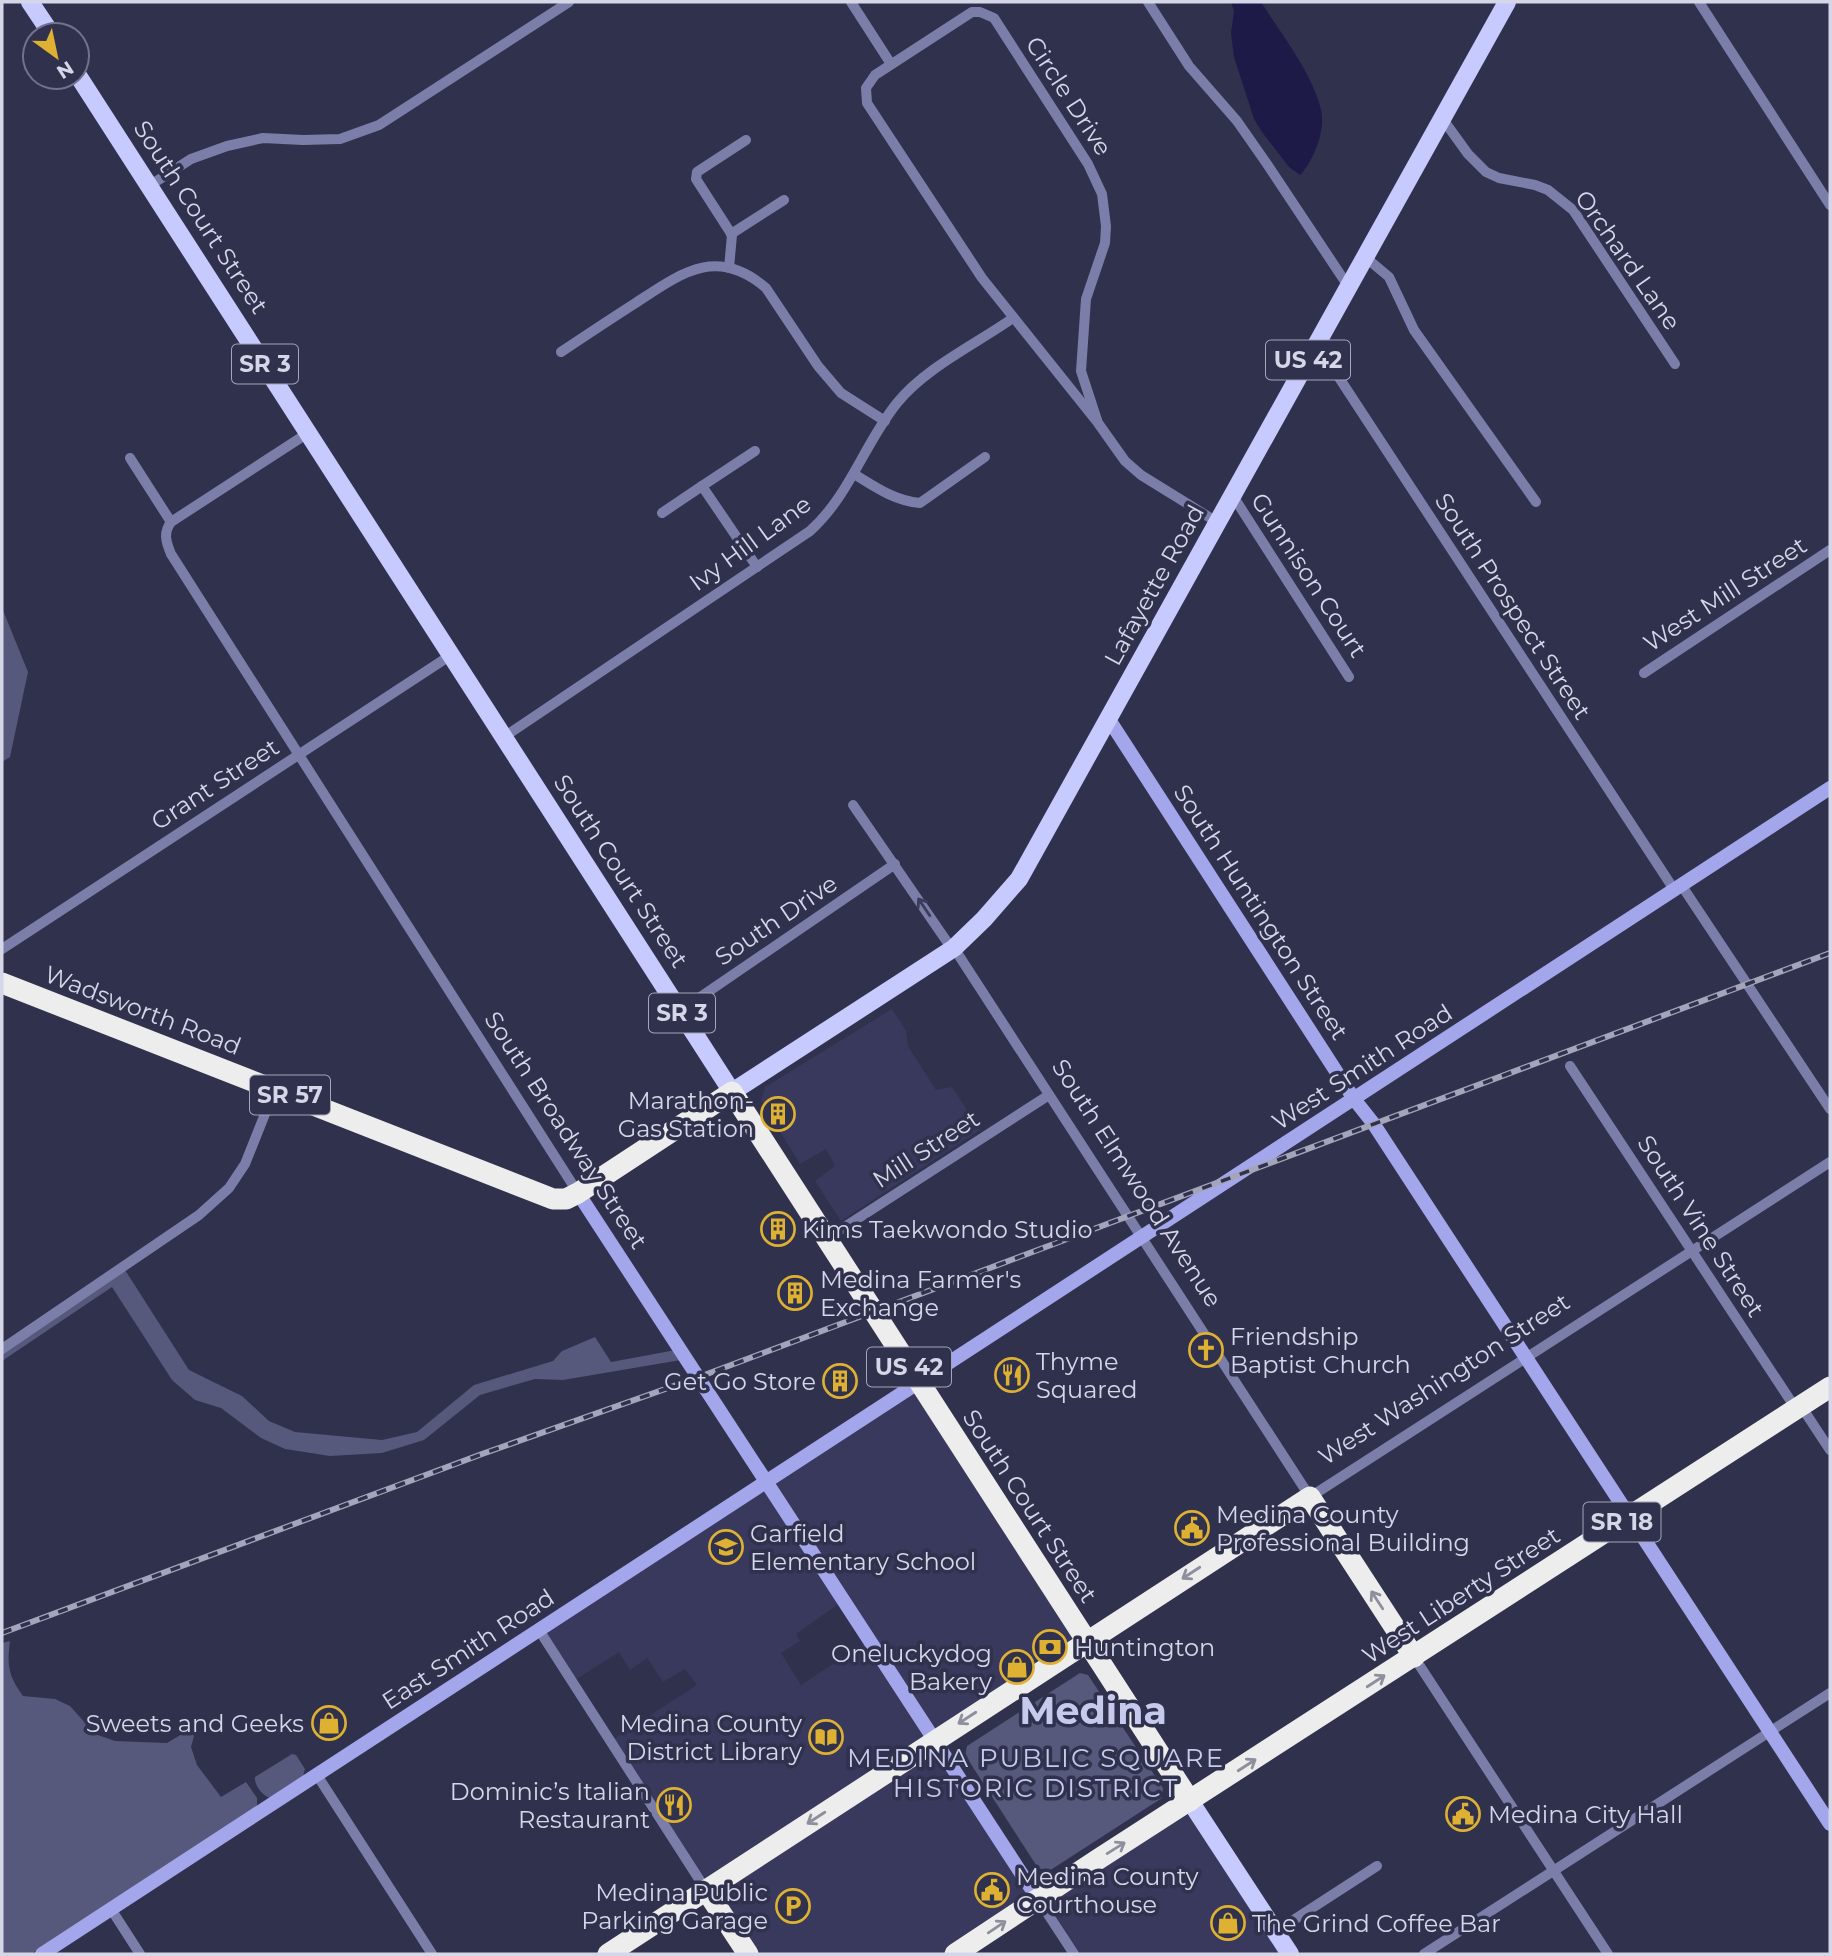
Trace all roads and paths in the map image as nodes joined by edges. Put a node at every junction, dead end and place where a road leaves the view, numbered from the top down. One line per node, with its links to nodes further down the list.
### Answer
1 (30, 2): 7 (main road)
2 (569, 2): 12 (street)
3 (851, 2): 8 (street)
4 (1148, 2): 18 (street)
5 (1507, 2): 10 (main road, Lafayette Road / US 42)
6 (1699, 2): 14 (street)
7 (43, 21)
8 (891, 64): 19 (street, Circle Drive); 24 (street, Circle Drive)
9 (88, 91): 12 (main road, South Court Street / SR 3)
10 (1442, 118): 16 (main road, Lafayette Road / US 42); 22 (street, Orchard Lane)
11 (746, 140): 15 (street)
12 (149, 186): 25 (main road, South Court Street / SR 3)
13 (784, 200): 15 (street)
14 (1830, 205)
15 (731, 234): 17 (street)
16 (1364, 256): 18 (main road, Lafayette Road / US 42); 32 (street)
17 (729, 268): 21 (street); 23 (street)
18 (1348, 286): 20 (main road, Lafayette Road / US 42)
19 (1013, 318): 23 (street, Ivy Hill Lane); 24 (street, Circle Drive)
20 (1317, 344): 31 (main road, Lafayette Road / US 42); 47 (street, South Prospect Street)
21 (561, 352)
22 (1675, 364)
23 (885, 421): 29 (street, Ivy Hill Lane)
24 (1098, 423): 35 (street, Circle Drive)
25 (308, 433): 34 (street); 38 (main road, South Court Street / SR 3)
26 (755, 451): 30 (street)
27 (985, 457): 29 (street)
28 (130, 458): 34 (street)
29 (854, 474): 37 (street, Ivy Hill Lane)
30 (702, 486): 33 (street); 37 (street)
31 (1233, 496): 35 (main road, Lafayette Road / US 42); 40 (street, Gunnison Court)
32 (1536, 502)
33 (662, 513)
34 (171, 522): 43 (street, South Broadway Street)
35 (1217, 522): 41 (main road, Lafayette Road / US 42)
36 (1830, 551): 39 (street, West Mill Street)
37 (757, 567): 42 (street, Ivy Hill Lane)
38 (451, 655): 42 (main road, South Court Street / SR 3); 43 (street, Grant Street)
39 (1644, 673)
40 (1349, 677)
41 (1108, 718): 48 (main road, Lafayette Road / US 42); 56 (street, South Huntington Street)
42 (504, 737): 51 (main road, South Court Street / SR 3)
43 (300, 754): 49 (street, Grant Street); 59 (street, South Broadway Street)
44 (1830, 788): 47 (street, West Smith Road)
45 (853, 806): 46 (street, South Elmwood Avenue)
46 (895, 864): 48 (street, South Elmwood Avenue, one-way to 46); 51 (street, South Drive)
47 (1679, 888): 56 (street, West Smith Road); 57 (street, South Prospect Street)
48 (953, 948): 54 (main road, Lafayette Road / US 42); 55 (street, South Elmwood Avenue)
49 (2, 949)
50 (2, 983): 53 (highway, Wadsworth Road / SR 57)
51 (680, 1011): 54 (main road, South Court Street / SR 3)
52 (1570, 1066): 62 (street, South Vine Street)
53 (275, 1089): 59 (highway, Wadsworth Road / SR 57); 63 (street)
54 (732, 1092): 59 (highway); 60 (highway, South Court Street / US 42)
55 (1049, 1095): 60 (street, Mill Street); 61 (street, South Elmwood Avenue)
56 (1354, 1100): 61 (street, West Smith Road); 64 (street, South Huntington Street)
57 (1830, 1109)
58 (1830, 1162): 62 (street, West Washington Street)
59 (578, 1193): 69 (street, South Broadway Street)
60 (826, 1238): 65 (highway, South Court Street / US 42)
61 (1141, 1238): 65 (street, West Smith Road); 70 (street, South Elmwood Avenue)
62 (1692, 1251): 64 (street, West Washington Street); 67 (street, South Vine Street)
63 (2, 1349)
64 (1525, 1358): 70 (street, West Washington Street); 71 (street, South Huntington Street)
65 (918, 1383): 69 (street, East Smith Road); 73 (highway, South Court Street / US 42)
66 (1830, 1387): 67 (highway, West Liberty Street / SR 18)
67 (1799, 1408): 68 (street, South Vine Street); 71 (highway, West Liberty Street / SR 18)
68 (1830, 1450)
69 (767, 1481): 72 (street, East Smith Road); 77 (street, South Broadway Street)
70 (1310, 1497): 73 (highway, West Washington Street, one-way to 73); 74 (highway, South Elmwood Avenue, one-way to 70)
71 (1630, 1517): 74 (highway, West Liberty Street / SR 18); 76 (street, South Huntington Street)
72 (539, 1630): 78 (street, East Smith Road); 83 (street)
73 (1087, 1642): 77 (highway, West Washington Street, one-way to 77); 79 (highway, South Court Street / US 42)
74 (1414, 1657): 79 (highway, West Liberty Street / SR 18, one-way to 74); 82 (street)
75 (1830, 1693): 76 (street)
76 (1770, 1732): 80 (street, South Huntington Street); 82 (street)
77 (934, 1740): 83 (highway, West Washington Street, one-way to 83); 84 (street, South Broadway Street)
78 (317, 1775): 85 (street, East Smith Road); 89 (street)
79 (1190, 1801): 84 (highway, West Liberty Street, one-way to 79); 86 (main road, US 42)
80 (1830, 1824)
81 (1377, 1866): 86 (street)
82 (1554, 1871): 95 (street); 96 (street)
83 (706, 1890): 90 (highway, West Washington Street); 91 (highway)
84 (1038, 1899): 92 (highway, West Liberty Street, one-way to 84); 93 (street)
85 (111, 1909): 87 (street, East Smith Road); 88 (street)
86 (1275, 1932): 94 (main road, US 42)
87 (42, 1954)
88 (141, 1954)
89 (432, 1954)
90 (608, 1954)
91 (748, 1954)
92 (955, 1954)
93 (1074, 1954)
94 (1290, 1954)
95 (1424, 1954)
96 (1608, 1954)

